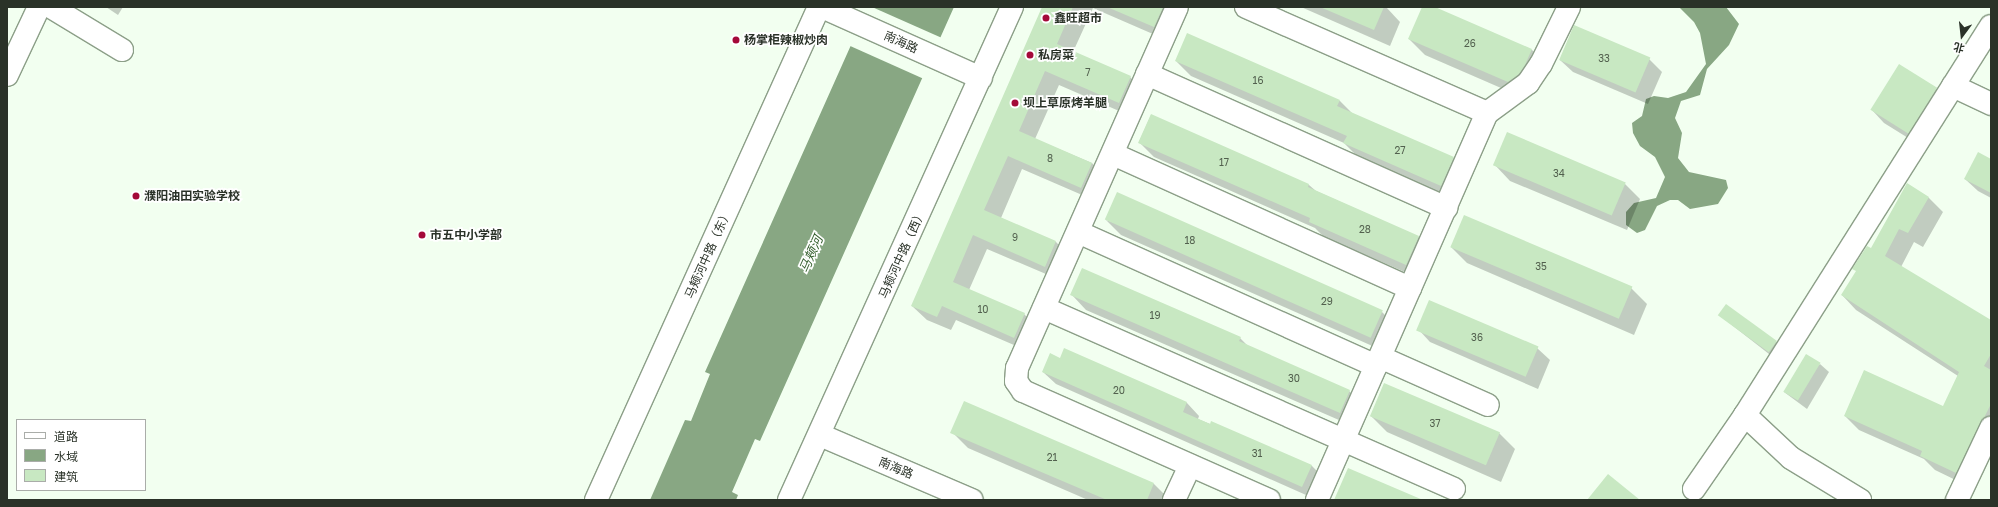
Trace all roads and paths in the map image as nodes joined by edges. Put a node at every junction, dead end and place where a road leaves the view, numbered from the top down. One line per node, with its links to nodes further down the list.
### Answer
1 (39, 7): 12 (street)
2 (51, 7): 10 (street)
3 (819, 7): 31 (street, 马颊河中路（东）)
4 (822, 7): 13 (street, 南海路)
5 (1012, 7): 13 (street, 马颊河中路（西）)
6 (1177, 7): 11 (street)
7 (1246, 7): 16 (street)
8 (1568, 7): 16 (street)
9 (1991, 26): 14 (street)
10 (122, 50)
11 (1147, 74): 17 (street); 18 (street)
12 (7, 75)
13 (981, 78): 26 (street, 马颊河中路（西）)
14 (1953, 86): 15 (street); 24 (street)
15 (1991, 104)
16 (1488, 112): 18 (street)
17 (1113, 154): 19 (street); 20 (street)
18 (1446, 208): 20 (street)
19 (1078, 232): 21 (street); 22 (street)
20 (1410, 288): 22 (street)
21 (1044, 308): 27 (street); 28 (street)
22 (1378, 361): 23 (street); 27 (street)
23 (1488, 405)
24 (1745, 415): 30 (street); 37 (street)
25 (1991, 428): 38 (street)
26 (820, 435): 32 (street, 马颊河中路（西）); 33 (street, 南海路)
27 (1344, 440): 29 (street); 36 (street)
28 (1190, 465): 34 (street); 35 (street)
29 (1454, 489)
30 (1694, 489)
31 (596, 500)
32 (789, 500)
33 (972, 500)
34 (1174, 500)
35 (1269, 500)
36 (1317, 500)
37 (1860, 500)
38 (1957, 500)

